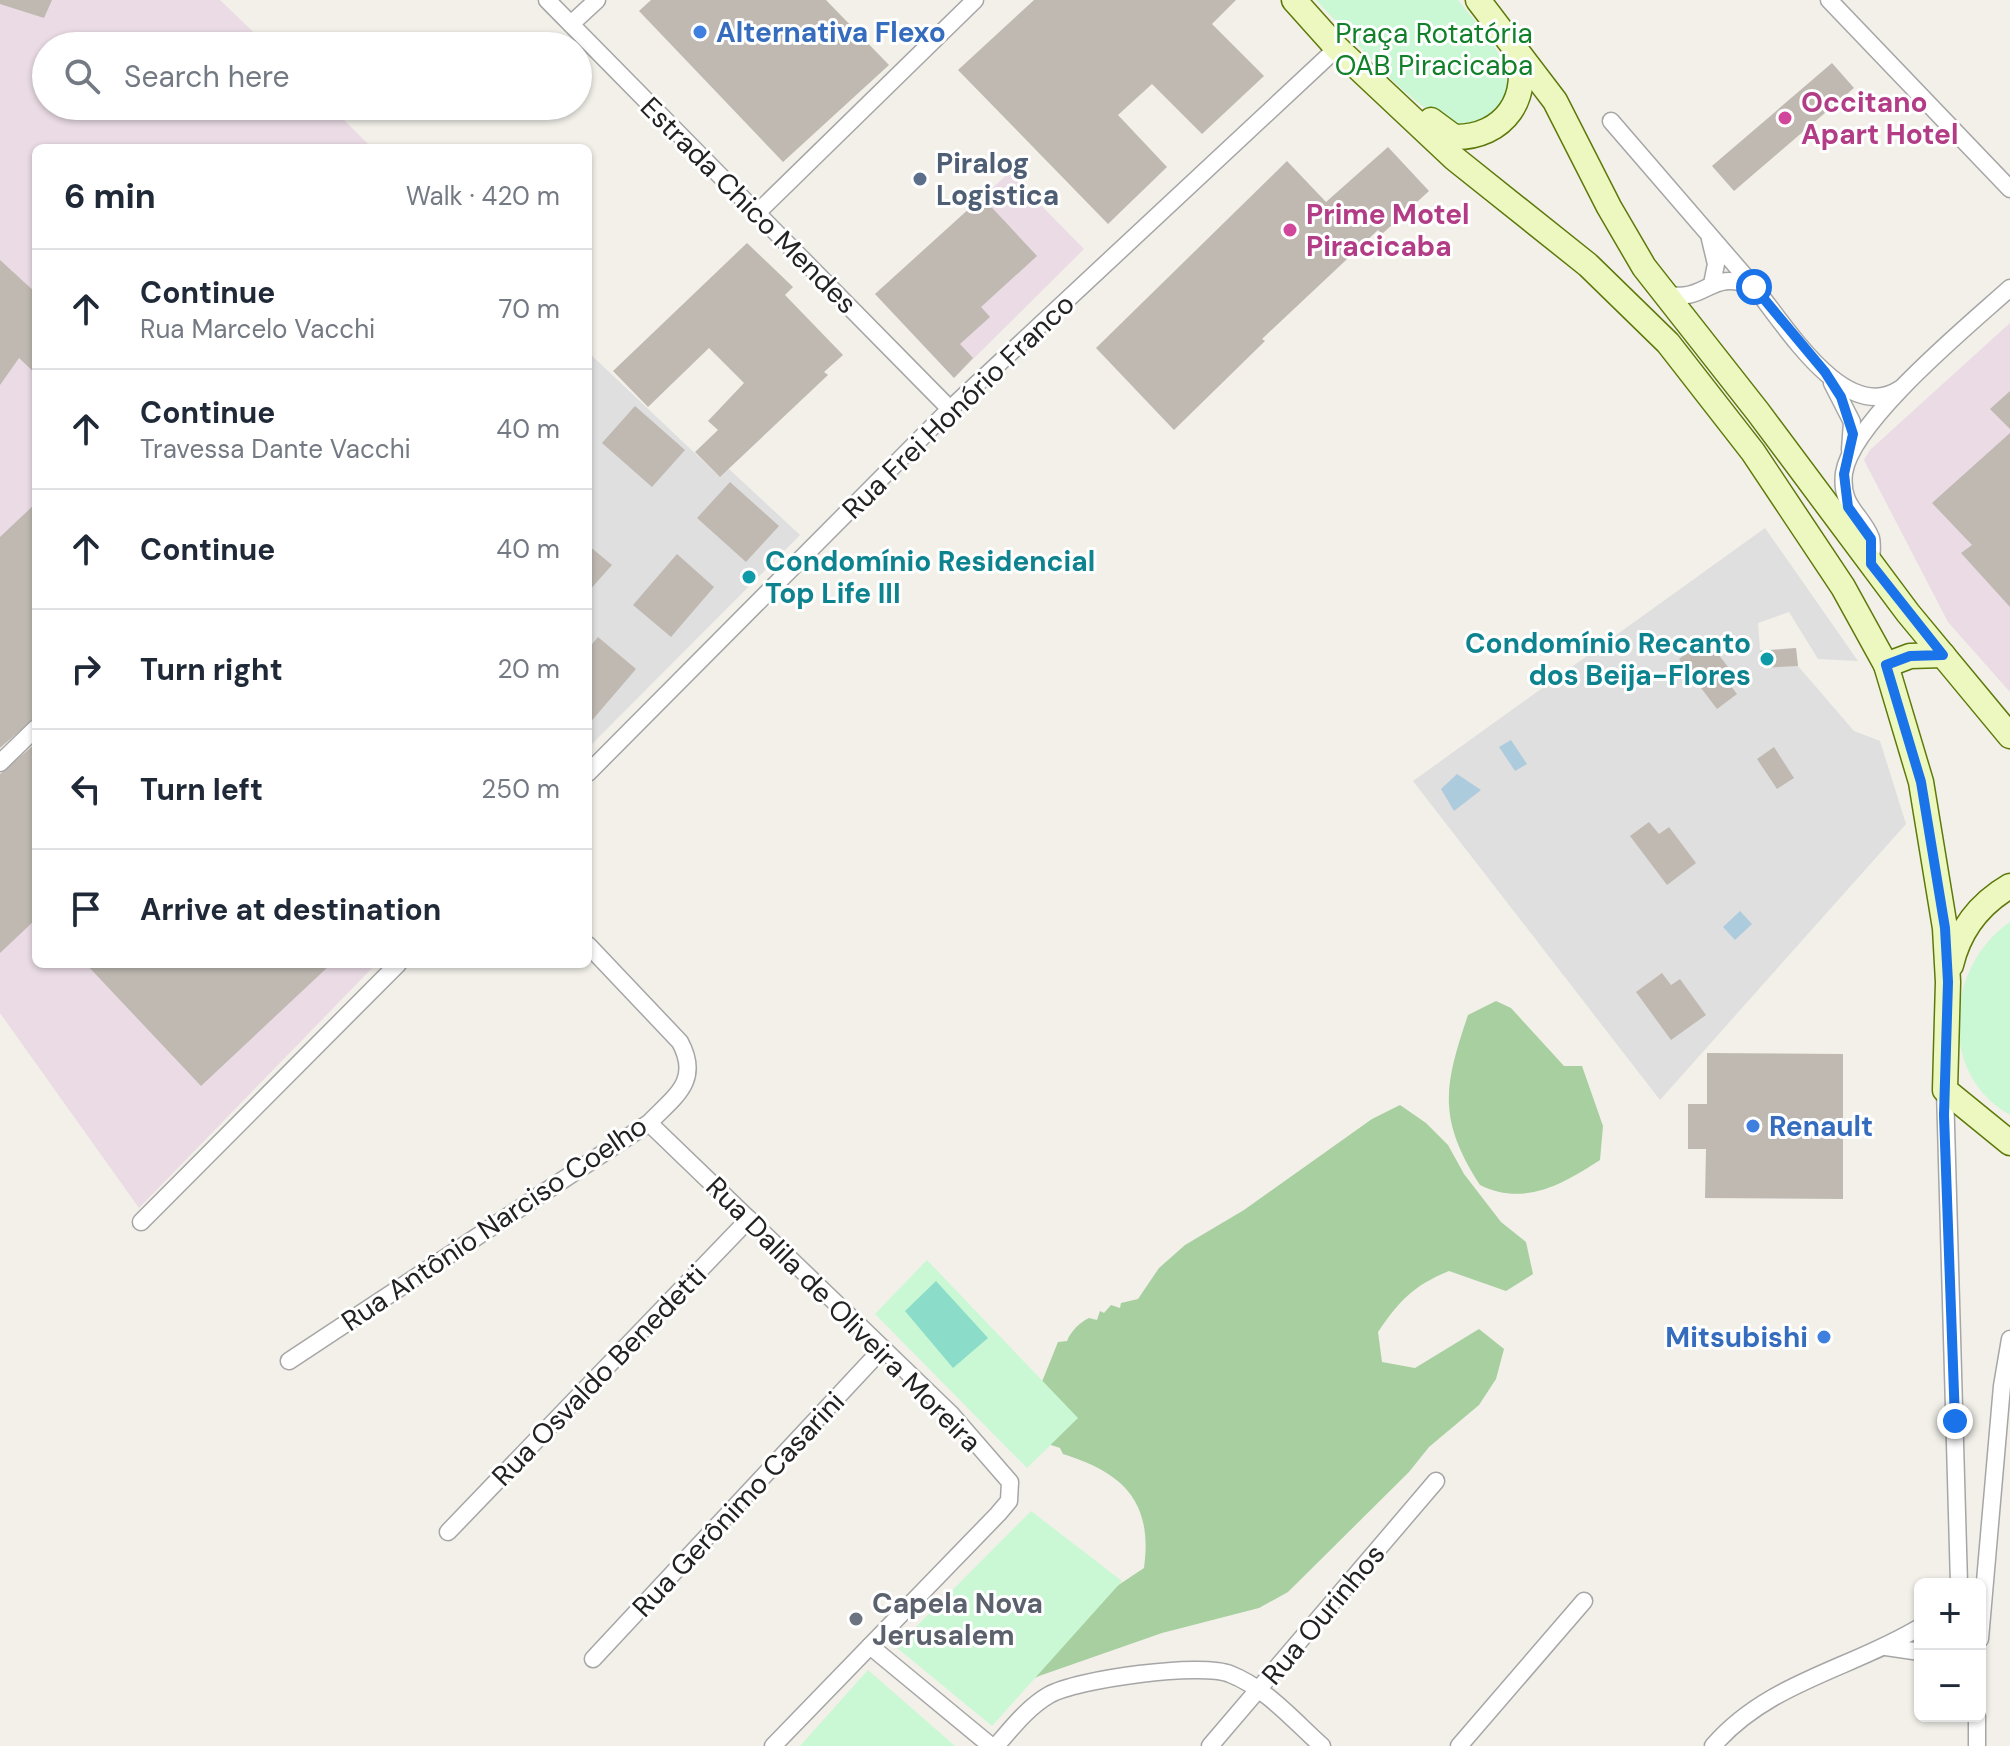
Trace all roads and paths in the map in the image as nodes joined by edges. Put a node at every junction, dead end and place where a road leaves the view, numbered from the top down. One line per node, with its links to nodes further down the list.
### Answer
1 (547, 0): 7 (street, Estrada Chico Mendes)
2 (597, 0): 7 (street)
3 (975, 0): 15 (street)
4 (1294, 0): 11 (main road)
5 (1478, 0): 9 (main road)
6 (1829, 0): 14 (street)
7 (571, 24): 8 (street, Estrada Chico Mendes)
8 (579, 32)
9 (1513, 42): 12 (main road); 20 (main road)
10 (592, 45): 15 (street, Estrada Chico Mendes)
11 (1337, 48): 12 (main road); 23 (street, Rua Frei Honório Franco)
12 (1385, 92): 27 (main road)
13 (1611, 121): 16 (street)
14 (2010, 189)
15 (757, 213): 23 (street, Estrada Chico Mendes)
16 (1707, 234): 17 (street); 18 (street)
17 (1712, 284): 18 (street); 20 (street)
18 (1754, 287): 21 (street)
19 (2010, 288): 22 (street)
20 (1665, 294): 25 (main road)
21 (1825, 372): 22 (street); 24 (street)
22 (1911, 380): 24 (street)
23 (950, 409): 31 (street, Rua Frei Honório Franco)
24 (1849, 456): 25 (street)
25 (1871, 564): 26 (main road)
26 (1943, 655): 27 (main road); 29 (main road)
27 (1886, 665): 35 (main road)
28 (32, 732): 30 (street)
29 (2010, 736)
30 (0, 763)
31 (592, 769)
32 (2010, 886): 35 (main road)
33 (592, 949): 37 (street, Rua Antônio Narciso Coelho)
34 (394, 968): 40 (street)
35 (1948, 982): 36 (main road)
36 (1945, 1090): 38 (main road); 46 (street)
37 (649, 1123): 39 (street, Rua Dalila de Oliveira Moreira); 43 (street, Rua Antônio Narciso Coelho)
38 (2010, 1143)
39 (749, 1219): 42 (street, Rua Dalila de Oliveira Moreira); 45 (street, Rua Osvaldo Benedetti)
40 (141, 1222)
41 (2010, 1339): 47 (street)
42 (883, 1348): 50 (street, Rua Dalila de Oliveira Moreira); 53 (street, Rua Gerônimo Casarini)
43 (289, 1361)
44 (1436, 1481): 54 (street, Rua Ourinhos)
45 (448, 1532)
46 (1959, 1578)
47 (1985, 1578)
48 (1584, 1601): 60 (street)
49 (1914, 1631): 51 (street)
50 (870, 1646): 56 (street); 57 (street)
51 (1886, 1647): 52 (street); 61 (street)
52 (1914, 1651)
53 (593, 1659)
54 (1259, 1690): 57 (street); 58 (street, Rua Ourinhos); 59 (street)
55 (1977, 1722): 62 (street)
56 (773, 1746)
57 (994, 1746)
58 (1210, 1746)
59 (1322, 1746)
60 (1459, 1746)
61 (1713, 1746)
62 (1977, 1746)

